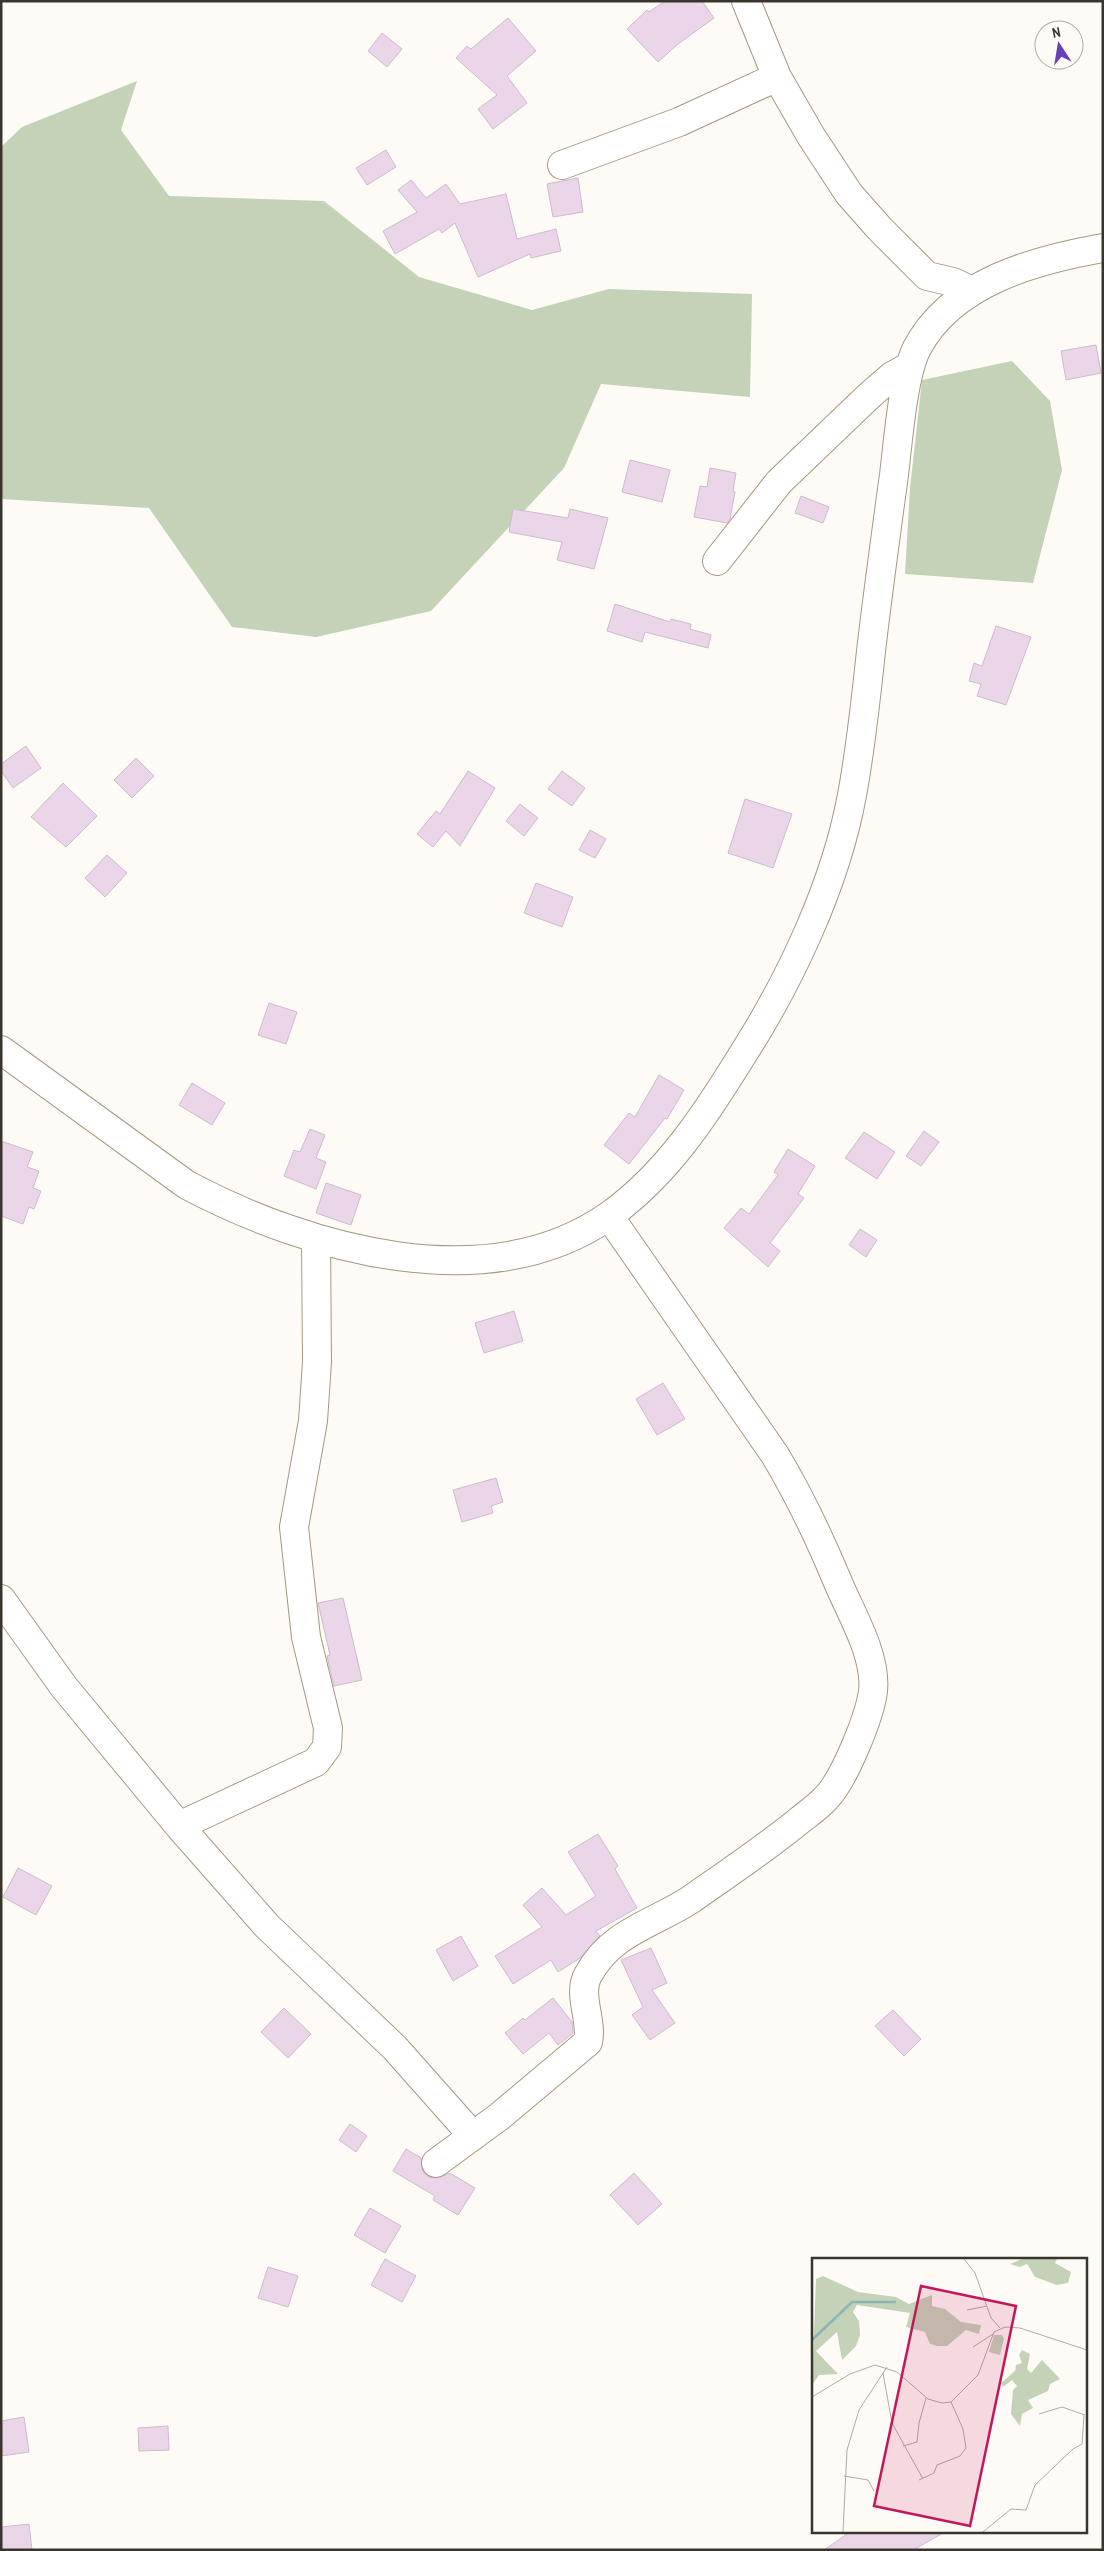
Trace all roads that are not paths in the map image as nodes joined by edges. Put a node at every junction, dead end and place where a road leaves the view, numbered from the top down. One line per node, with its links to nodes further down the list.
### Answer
1 (746, 1): 2 (street)
2 (777, 77): 3 (street); 5 (street)
3 (562, 165)
4 (1103, 248): 6 (street)
5 (927, 276): 6 (street); 7 (street)
6 (970, 290): 7 (street)
7 (936, 322): 8 (street)
8 (910, 366): 9 (street); 11 (street)
9 (717, 561)
10 (1, 1050): 12 (street)
11 (609, 1216): 12 (street); 15 (street)
12 (316, 1239): 14 (street)
13 (1, 1599): 14 (street)
14 (179, 1826): 15 (street)
15 (473, 2136): 16 (street)
16 (436, 2163)

